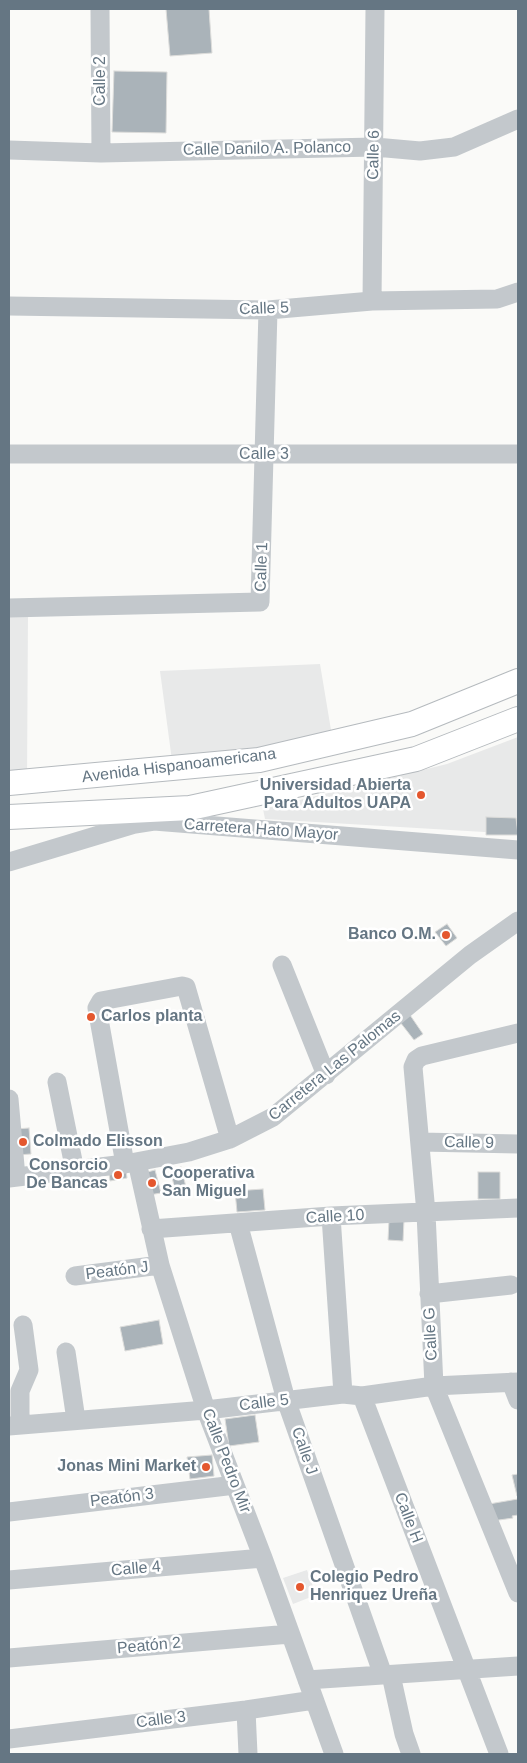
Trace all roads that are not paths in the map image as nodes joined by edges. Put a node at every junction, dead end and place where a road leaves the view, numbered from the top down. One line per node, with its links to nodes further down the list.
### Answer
1 (100, 9): 6 (street, Calle 2)
2 (375, 9): 4 (street, Calle 6)
3 (518, 119): 4 (street, Calle Danilo A. Polanco)
4 (374, 147): 6 (street, Calle Danilo A. Polanco); 8 (street, Calle 6)
5 (9, 150): 6 (street, Calle Danilo A. Polanco)
6 (101, 153)
7 (518, 292): 8 (street, Calle 5)
8 (372, 301): 10 (street, Calle 5)
9 (9, 306): 10 (street, Calle 5)
10 (268, 310): 13 (street, Calle 1)
11 (9, 454): 13 (street, Calle 3)
12 (518, 454): 13 (street, Calle 3)
13 (265, 455): 14 (street, Calle 1)
14 (9, 608)
15 (518, 681): 17 (main road, Avenida Hispanoamericana)
16 (518, 719): 18 (main road)
17 (9, 783)
18 (9, 817)
19 (518, 850): 20 (street, Carretera Hato Mayor)
20 (9, 862)
21 (518, 921): 24 (street, Carretera Las Palomas)
22 (282, 965): 24 (street)
23 (518, 1033): 28 (street, Calle G)
24 (326, 1075): 27 (street, Carretera Las Palomas)
25 (57, 1082): 31 (street)
26 (9, 1099): 32 (street)
27 (230, 1139): 30 (street, Carretera Las Palomas); 30 (street, Calle Pedro Mir)
28 (420, 1142): 29 (street, Calle 9); 34 (street, Calle G)
29 (518, 1144)
30 (131, 1163): 31 (street, Carretera Las Palomas); 37 (street, Calle Pedro Mir)
31 (75, 1171): 32 (street, Carretera Las Palomas)
32 (12, 1177)
33 (518, 1208): 34 (street, Calle 10)
34 (426, 1213): 35 (street, Calle 10); 41 (street, Calle G)
35 (331, 1216): 36 (street, Calle 10); 46 (street)
36 (238, 1223): 37 (street, Calle 10); 48 (street, Calle J)
37 (151, 1229): 38 (street, Calle Pedro Mir)
38 (160, 1265): 39 (street, Peatón J); 50 (street, Calle Pedro Mir)
39 (75, 1276)
40 (511, 1285): 41 (street)
41 (429, 1294): 45 (street, Calle G)
42 (23, 1325): 52 (street)
43 (66, 1352): 51 (street)
44 (515, 1382): 45 (street, Calle 5); 49 (street)
45 (434, 1386): 47 (street, Calle 5); 57 (street, Calle G)
46 (343, 1394): 47 (street, Calle 5); 48 (street, Calle 5)
47 (362, 1396): 61 (street, Calle H)
48 (286, 1400): 50 (street, Calle 5); 62 (street, Calle J)
49 (518, 1400)
50 (206, 1410): 51 (street, Calle 5); 53 (street, Calle Pedro Mir)
51 (76, 1420): 52 (street, Calle 5)
52 (15, 1425)
53 (235, 1485): 54 (street, Peatón 3); 55 (street, Calle Pedro Mir)
54 (9, 1512)
55 (263, 1558): 56 (street, Calle 4); 58 (street, Calle Pedro Mir)
56 (9, 1580)
57 (518, 1593)
58 (290, 1634): 59 (street, Peatón 2); 63 (street, Calle Pedro Mir)
59 (9, 1658)
60 (518, 1666): 61 (street)
61 (465, 1668): 62 (street); 70 (street, Calle H)
62 (387, 1675): 63 (street); 69 (street, Calle J)
63 (307, 1680): 64 (street, Calle Pedro Mir)
64 (314, 1700): 65 (street, Calle 3); 68 (street, Calle Pedro Mir)
65 (246, 1710): 66 (street, Calle 3); 67 (street)
66 (9, 1739)
67 (248, 1754)
68 (334, 1754)
69 (411, 1754)
70 (499, 1754)

